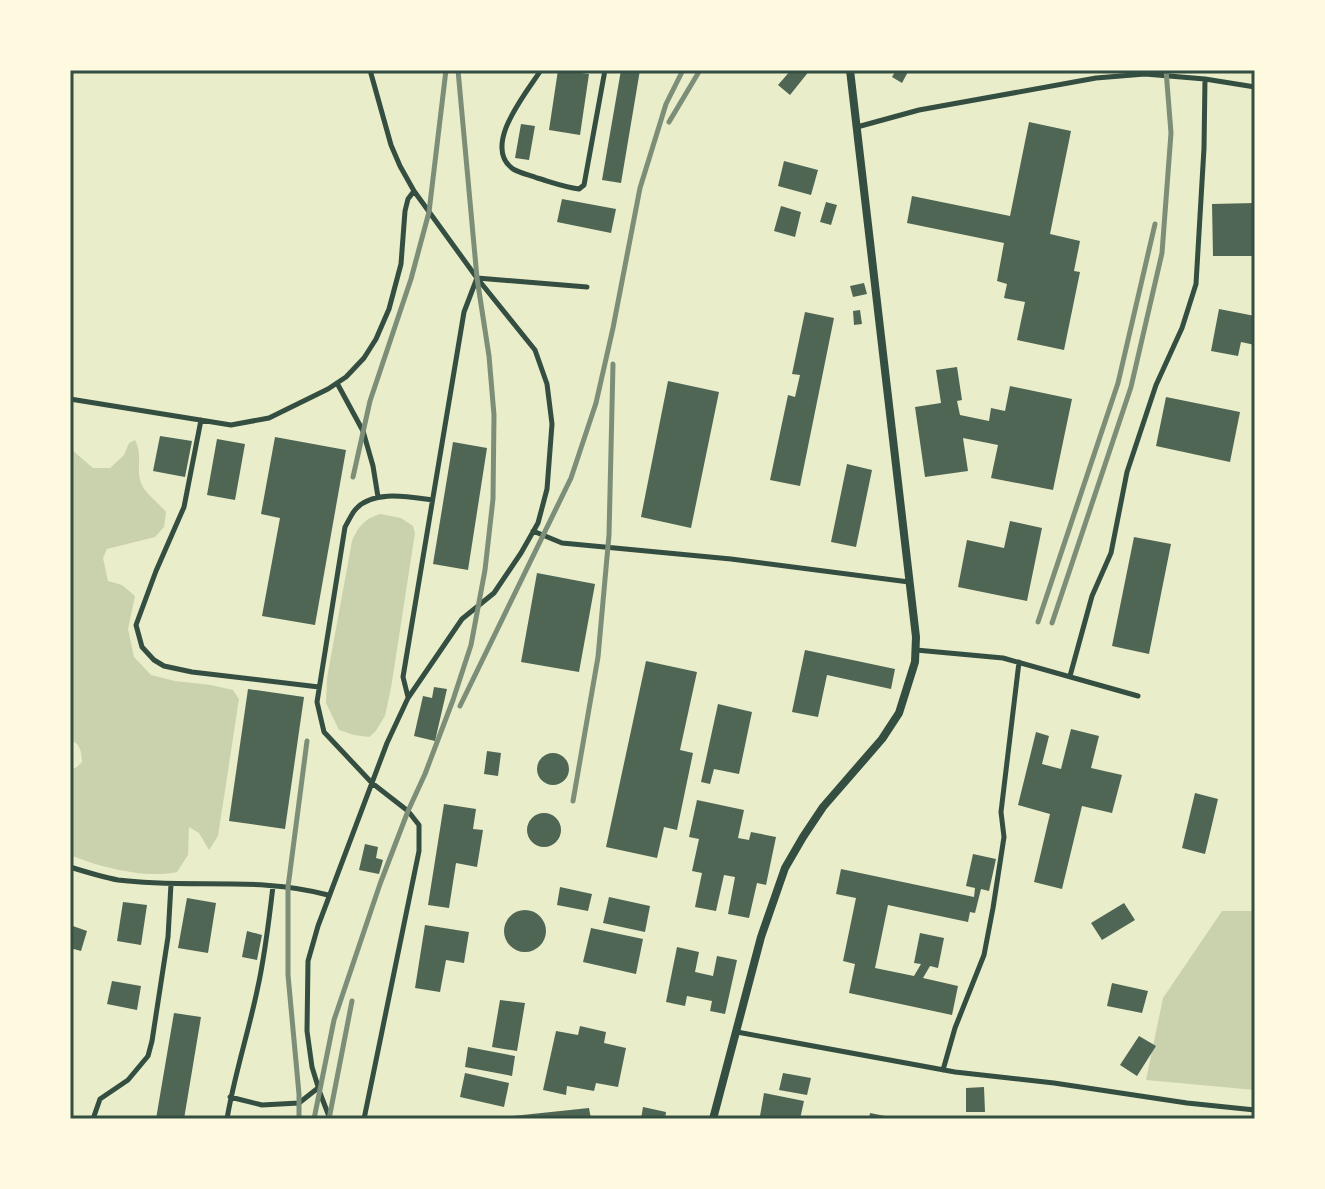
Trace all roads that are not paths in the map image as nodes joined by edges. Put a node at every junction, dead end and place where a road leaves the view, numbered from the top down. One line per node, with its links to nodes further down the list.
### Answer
1 (370, 70): 8 (lane)
2 (541, 70): 3 (lane)
3 (605, 70)
4 (850, 70): 7 (street)
5 (1205, 79): 6 (lane); 7 (lane); 20 (lane)
6 (1255, 87)
7 (857, 127): 17 (street)
8 (414, 191): 9 (lane); 11 (lane)
9 (477, 278): 10 (lane); 15 (lane); 16 (lane)
10 (587, 287)
11 (337, 383): 13 (lane); 14 (lane)
12 (70, 399): 13 (lane)
13 (201, 420): 21 (lane)
14 (378, 497): 15 (lane); 21 (lane)
15 (432, 500): 23 (lane)
16 (533, 531): 17 (lane); 23 (lane)
17 (909, 582): 18 (street)
18 (916, 650): 19 (lane); 29 (street)
19 (1019, 662): 20 (lane); 30 (lane)
20 (1070, 676): 22 (lane)
21 (319, 687): 24 (lane)
22 (1138, 696)
23 (408, 698): 24 (lane)
24 (372, 783): 28 (lane); 37 (lane)
25 (70, 867): 26 (lane)
26 (171, 884): 27 (lane); 34 (lane)
27 (273, 886): 28 (lane); 32 (lane)
28 (328, 895): 31 (lane)
29 (736, 1032): 30 (lane); 38 (street)
30 (943, 1070): 33 (lane)
31 (318, 1088): 32 (lane); 36 (lane)
32 (230, 1097): 35 (lane)
33 (1255, 1110)
34 (93, 1119)
35 (227, 1119)
36 (330, 1119)
37 (364, 1119)
38 (713, 1119)

